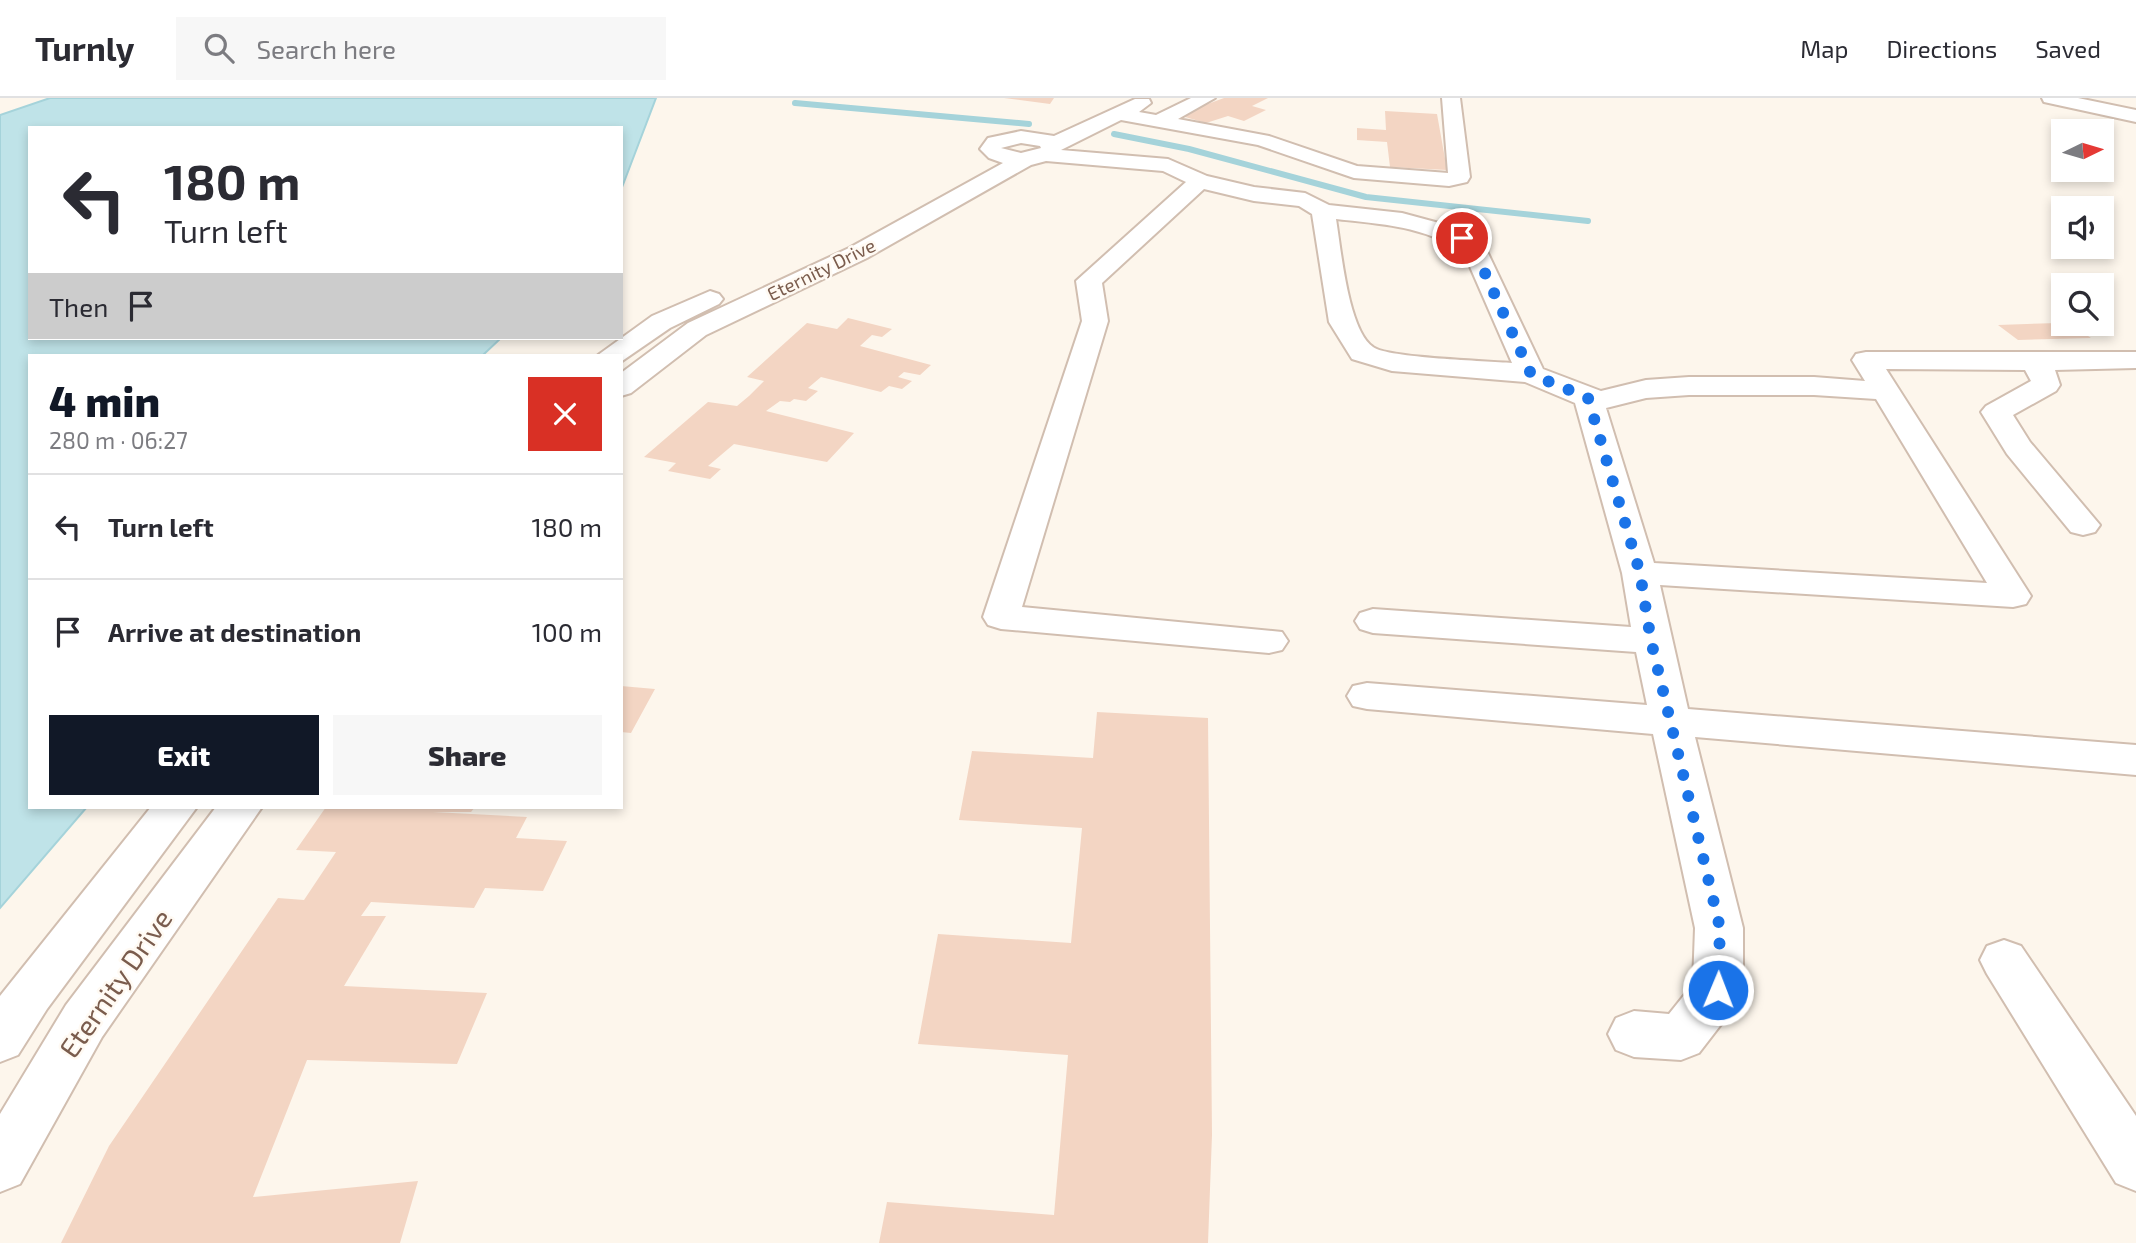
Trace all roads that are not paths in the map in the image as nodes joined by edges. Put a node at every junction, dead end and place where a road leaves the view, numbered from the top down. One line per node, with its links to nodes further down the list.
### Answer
1 (1154, 98): 5 (street, Eternity Drive)
2 (1206, 98): 7 (street)
3 (1451, 98): 7 (street)
4 (2051, 98): 6 (street)
5 (1107, 105): 7 (street); 10 (street, Eternity Drive)
6 (2136, 116)
7 (1158, 121)
8 (1047, 122): 9 (street, Eternity Drive)
9 (1002, 145): 10 (street); 10 (street); 13 (street, Eternity Drive)
10 (1040, 153): 11 (street); 17 (street, Eternity Drive)
11 (1200, 181): 12 (street); 23 (street)
12 (1323, 211): 16 (street); 16 (street)
13 (613, 354)
14 (2136, 360): 15 (street)
15 (2033, 362): 18 (street); 20 (street)
16 (1531, 374): 19 (street)
17 (623, 385)
18 (1886, 391): 19 (street); 21 (street)
19 (1588, 398): 21 (street)
20 (2083, 525)
21 (1640, 573): 24 (street)
22 (1373, 621): 24 (street)
23 (1269, 641)
24 (1651, 641): 26 (street)
25 (1367, 696): 26 (street)
26 (1673, 723): 27 (street); 31 (street)
27 (2136, 760)
28 (173, 809): 32 (street)
29 (239, 809): 34 (street, Eternity Drive)
30 (2004, 960): 33 (street)
31 (1634, 1034)
32 (0, 1039)
33 (2136, 1164)
34 (0, 1165)

